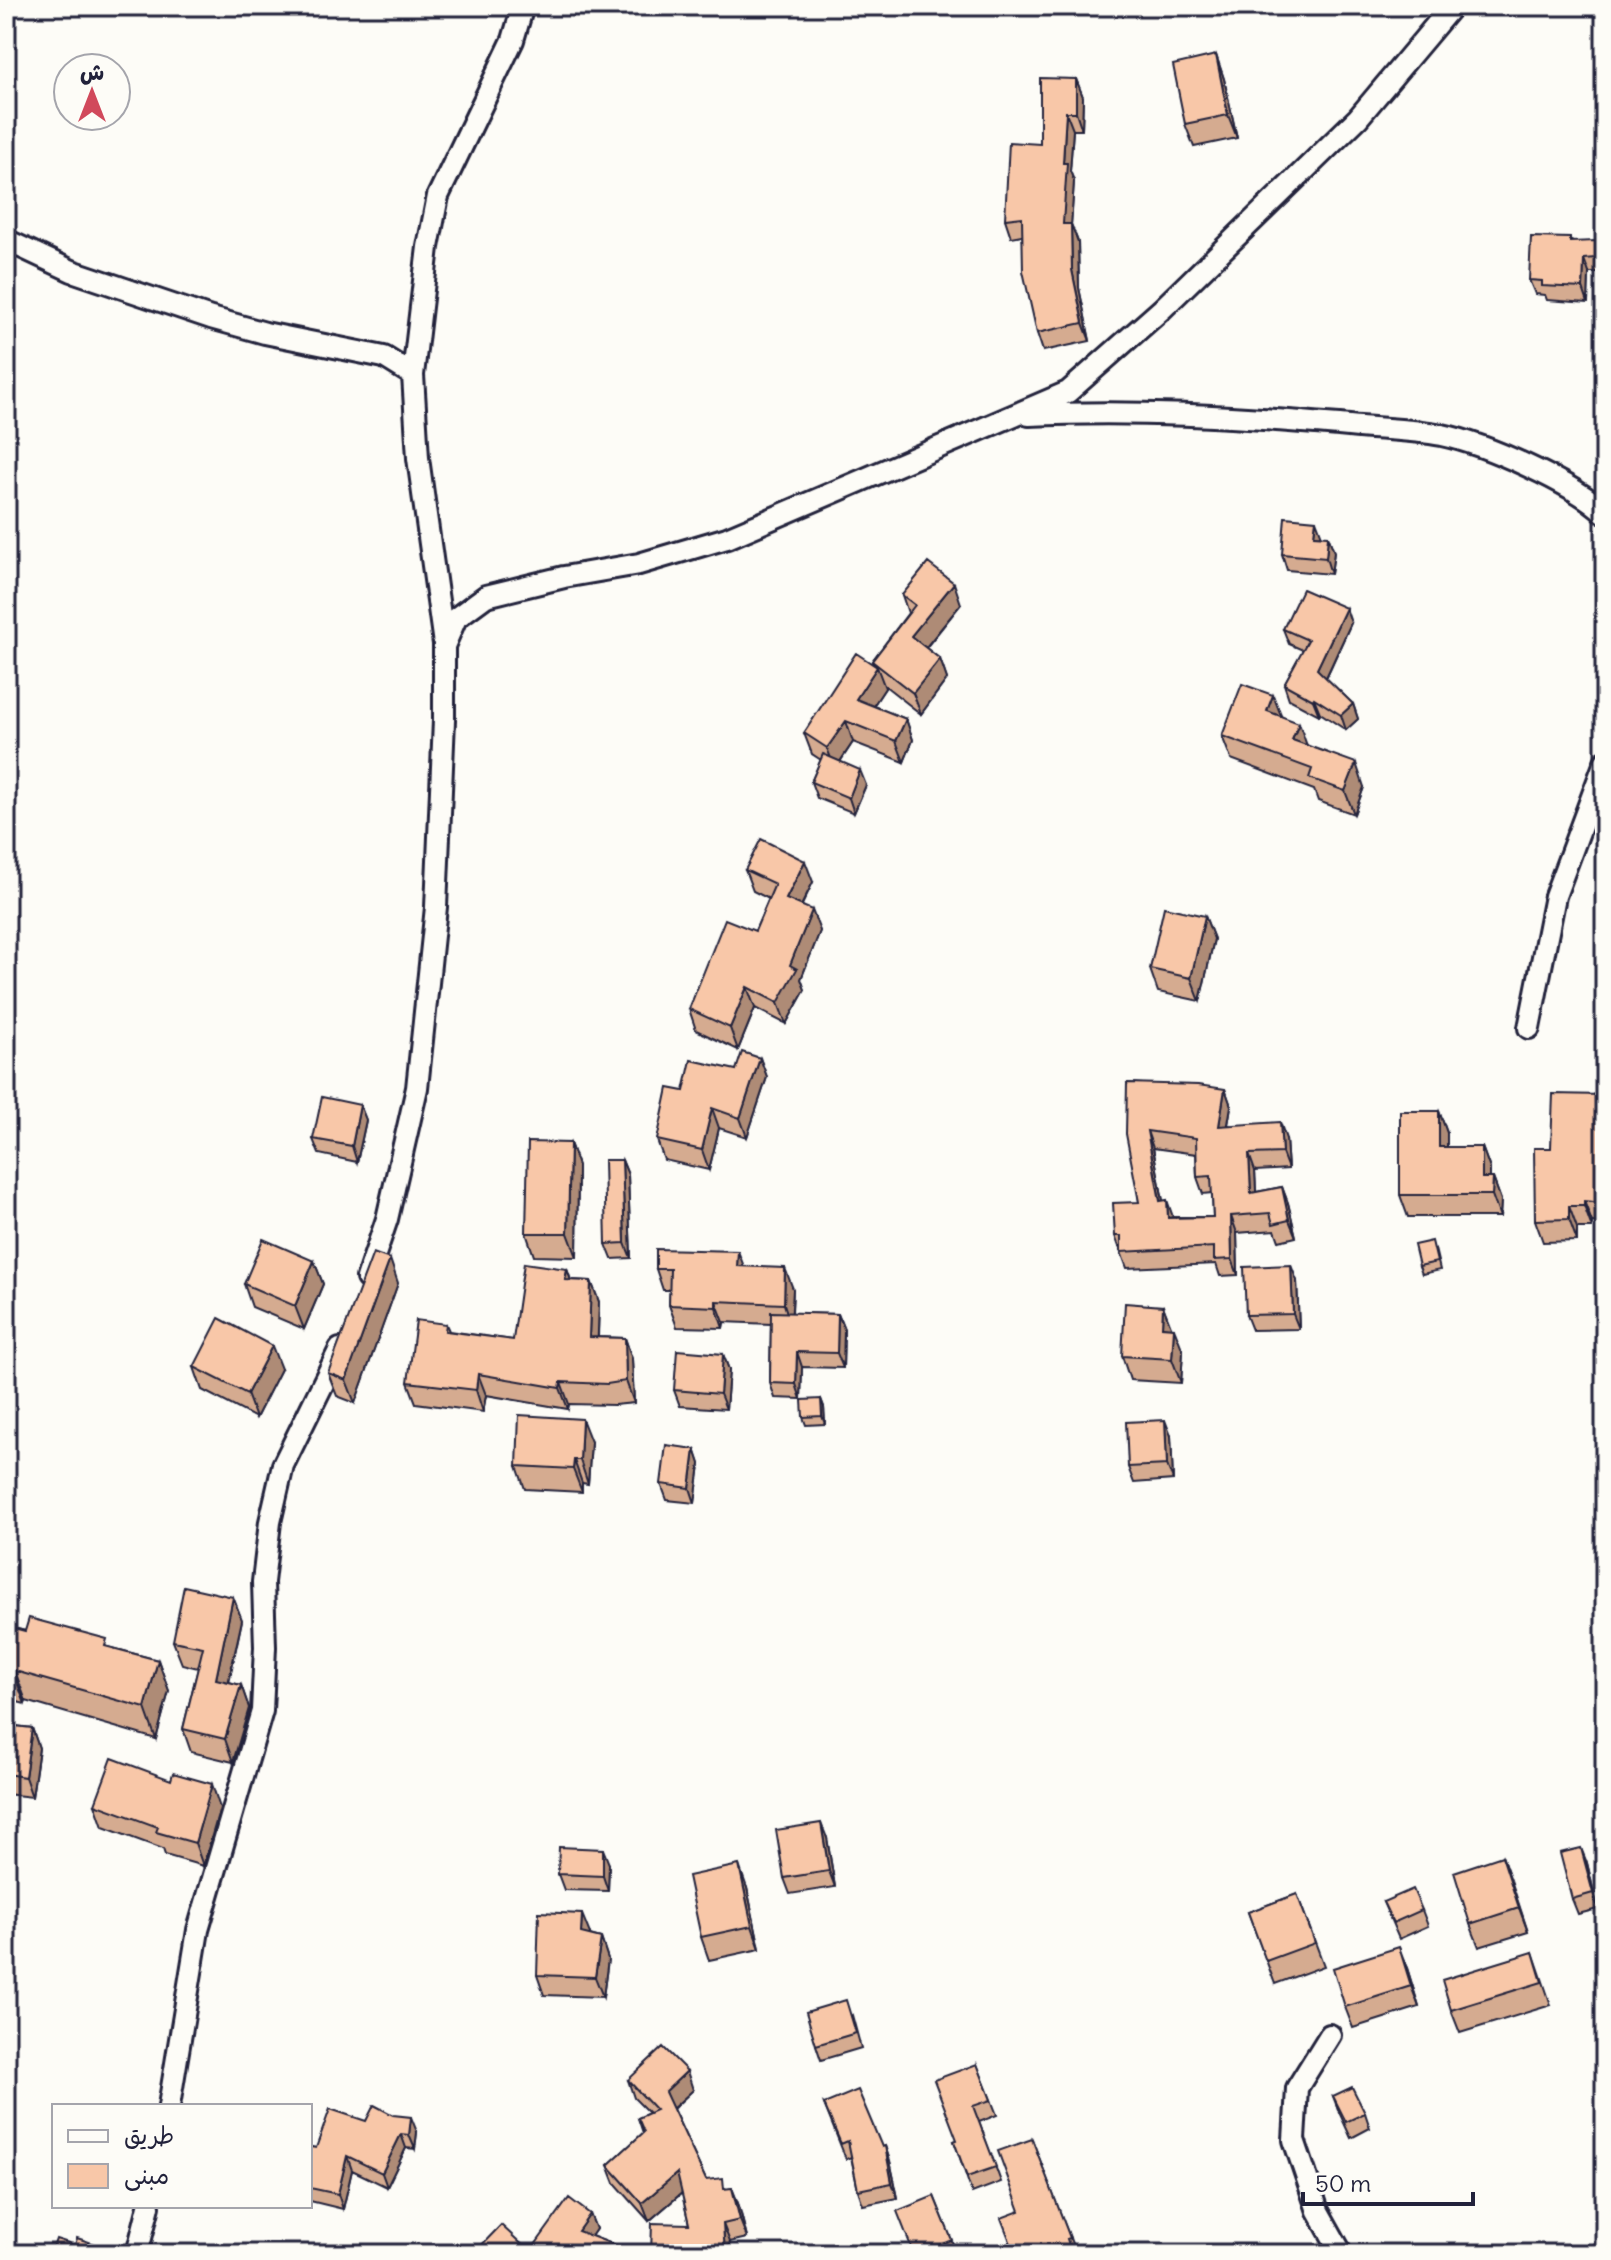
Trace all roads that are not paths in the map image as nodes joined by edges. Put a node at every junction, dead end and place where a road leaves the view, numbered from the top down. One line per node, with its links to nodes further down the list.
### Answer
1 (523, 6): 4 (street)
2 (1452, 6): 5 (street)
3 (6, 240): 4 (street)
4 (413, 375): 7 (street)
5 (1016, 416): 6 (street); 7 (street)
6 (1605, 513)
7 (444, 646): 10 (street)
8 (1605, 762): 9 (street)
9 (1529, 1028)
10 (362, 1295)
11 (351, 1325): 13 (street)
12 (1330, 2035): 16 (street)
13 (169, 2104)
14 (148, 2208): 15 (street)
15 (137, 2254)
16 (1342, 2254)

